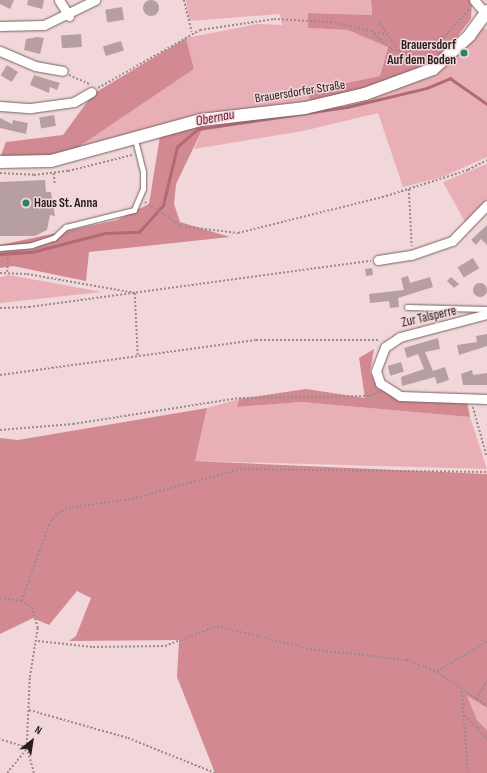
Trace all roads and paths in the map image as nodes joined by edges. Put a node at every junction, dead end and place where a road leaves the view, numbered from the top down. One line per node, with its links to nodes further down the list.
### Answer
1 (59, 0): 6 (street)
2 (95, 0): 6 (street)
3 (184, 0): 9 (path)
4 (475, 1): 5 (street); 13 (path)
5 (486, 13): 17 (street, Brauersdorfer Straße)
6 (69, 16): 8 (street)
7 (380, 23): 11 (path)
8 (0, 26)
9 (192, 32): 10 (path); 15 (path)
10 (374, 33): 11 (path); 13 (path)
11 (386, 34): 13 (path)
12 (0, 51): 14 (street)
13 (400, 53)
14 (63, 71): 15 (path)
15 (95, 90): 16 (street)
16 (0, 106)
17 (135, 139): 18 (lane); 20 (street, Brauersdorfer Straße)
18 (138, 154): 22 (path); 25 (lane)
19 (487, 160): 24 (path)
20 (0, 162)
21 (0, 173): 22 (path)
22 (54, 173): 23 (path)
23 (54, 185)
24 (409, 188): 25 (path); 28 (path)
25 (140, 198): 27 (lane)
26 (487, 205): 28 (street)
27 (0, 248)
28 (413, 254): 30 (street)
29 (8, 260): 31 (path)
30 (378, 260): 33 (path)
31 (7, 272): 32 (path); 33 (path)
32 (0, 273)
33 (135, 293): 35 (path); 39 (path)
34 (407, 307): 36 (lane)
35 (0, 308)
36 (487, 309)
37 (487, 314): 38 (street, Zur Talsperre)
38 (390, 342): 39 (path); 41 (street, Zur Talsperre)
39 (138, 356): 40 (path)
40 (0, 375)
41 (384, 387): 42 (street); 44 (path)
42 (487, 399)
43 (475, 413): 45 (path)
44 (0, 430)
45 (487, 457)
46 (487, 472): 48 (path)
47 (0, 598): 48 (path)
48 (21, 601): 49 (path)
49 (38, 641): 51 (path); 56 (path)
50 (487, 642): 51 (path)
51 (437, 672): 53 (path)
52 (487, 681): 54 (path)
53 (462, 691): 54 (path); 57 (path)
54 (476, 699): 55 (path)
55 (487, 706)
56 (29, 710): 60 (path); 63 (path)
57 (465, 716): 58 (path); 64 (path)
58 (487, 739)
59 (0, 740): 60 (path)
60 (27, 748): 61 (path); 62 (path)
61 (7, 773)
62 (34, 773)
63 (215, 773)
64 (468, 773)

